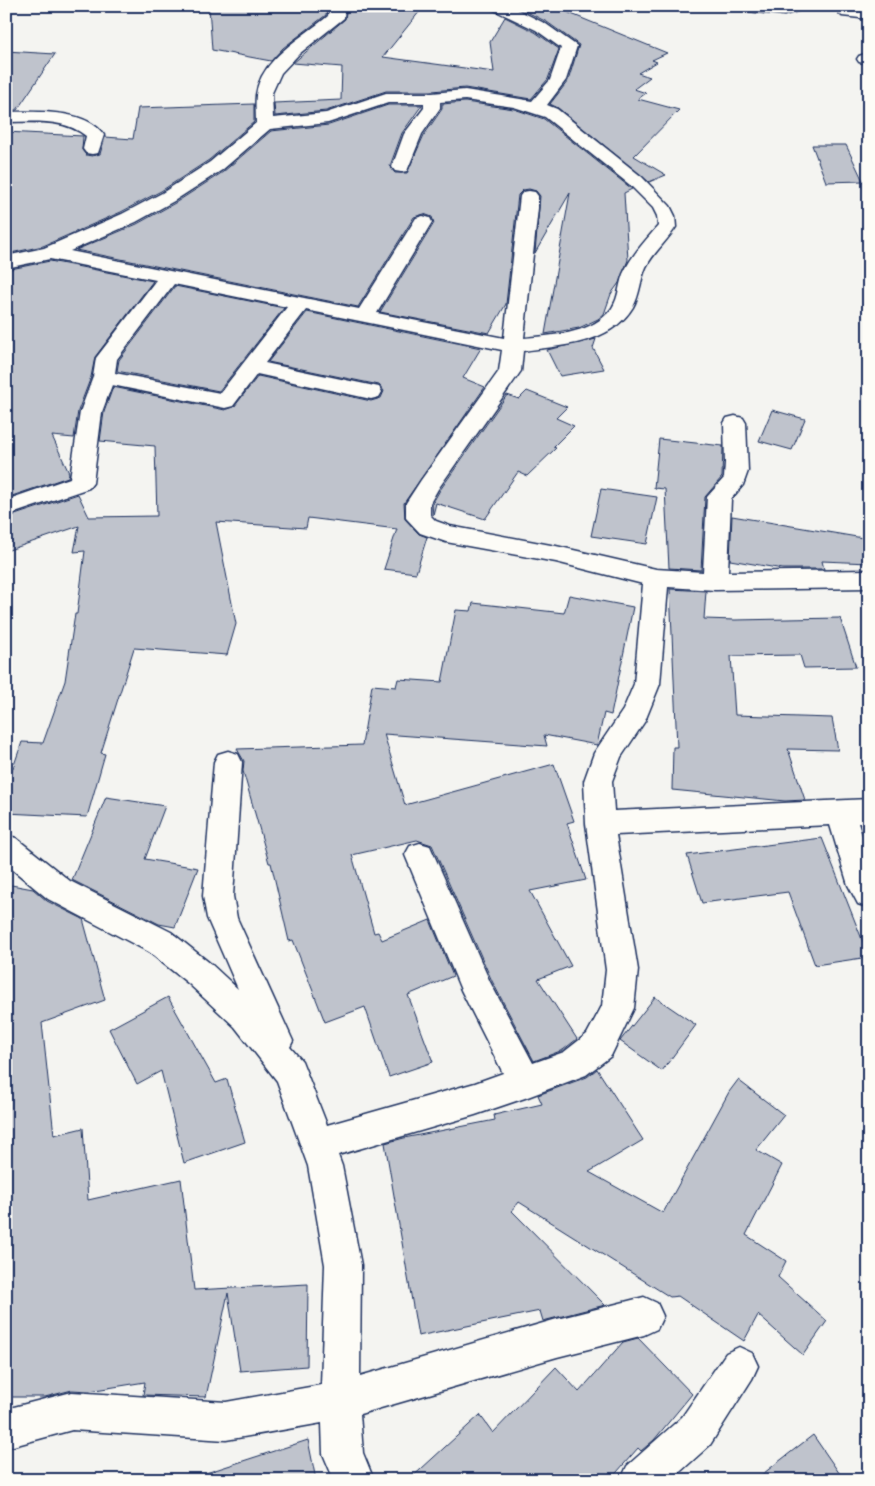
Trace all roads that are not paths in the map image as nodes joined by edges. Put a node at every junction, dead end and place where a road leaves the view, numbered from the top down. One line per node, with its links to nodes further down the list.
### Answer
1 (337, 6): 10 (street)
2 (497, 6): 8 (street)
3 (748, 6): 4 (street)
4 (799, 6)
5 (847, 13): 6 (street)
6 (869, 14)
7 (432, 98): 8 (street); 10 (street); 12 (street)
8 (536, 107): 20 (street)
9 (6, 117): 11 (street)
10 (265, 124): 15 (street)
11 (92, 149)
12 (401, 167)
13 (529, 196): 20 (street)
14 (424, 222): 19 (street)
15 (50, 253): 16 (street); 17 (street)
16 (6, 262)
17 (169, 277): 18 (street); 22 (street)
18 (300, 304): 19 (street); 21 (street)
19 (364, 317): 20 (street)
20 (513, 346): 26 (street)
21 (252, 367): 22 (street); 23 (street)
22 (104, 377): 25 (street)
23 (371, 392)
24 (734, 423): 28 (street)
25 (6, 508)
26 (656, 578): 28 (street); 32 (street)
27 (869, 579): 28 (street)
28 (715, 581)
29 (228, 762): 36 (street)
30 (869, 811): 31 (street)
31 (840, 812): 32 (street); 35 (street)
32 (600, 824): 37 (street)
33 (6, 847): 36 (street)
34 (420, 855): 37 (street)
35 (869, 895)
36 (290, 1072): 38 (street)
37 (525, 1082): 38 (street)
38 (317, 1144): 41 (street)
39 (644, 1316): 41 (street)
40 (739, 1366): 44 (street)
41 (340, 1401): 42 (street); 43 (street)
42 (6, 1429)
43 (354, 1480)
44 (641, 1480)

